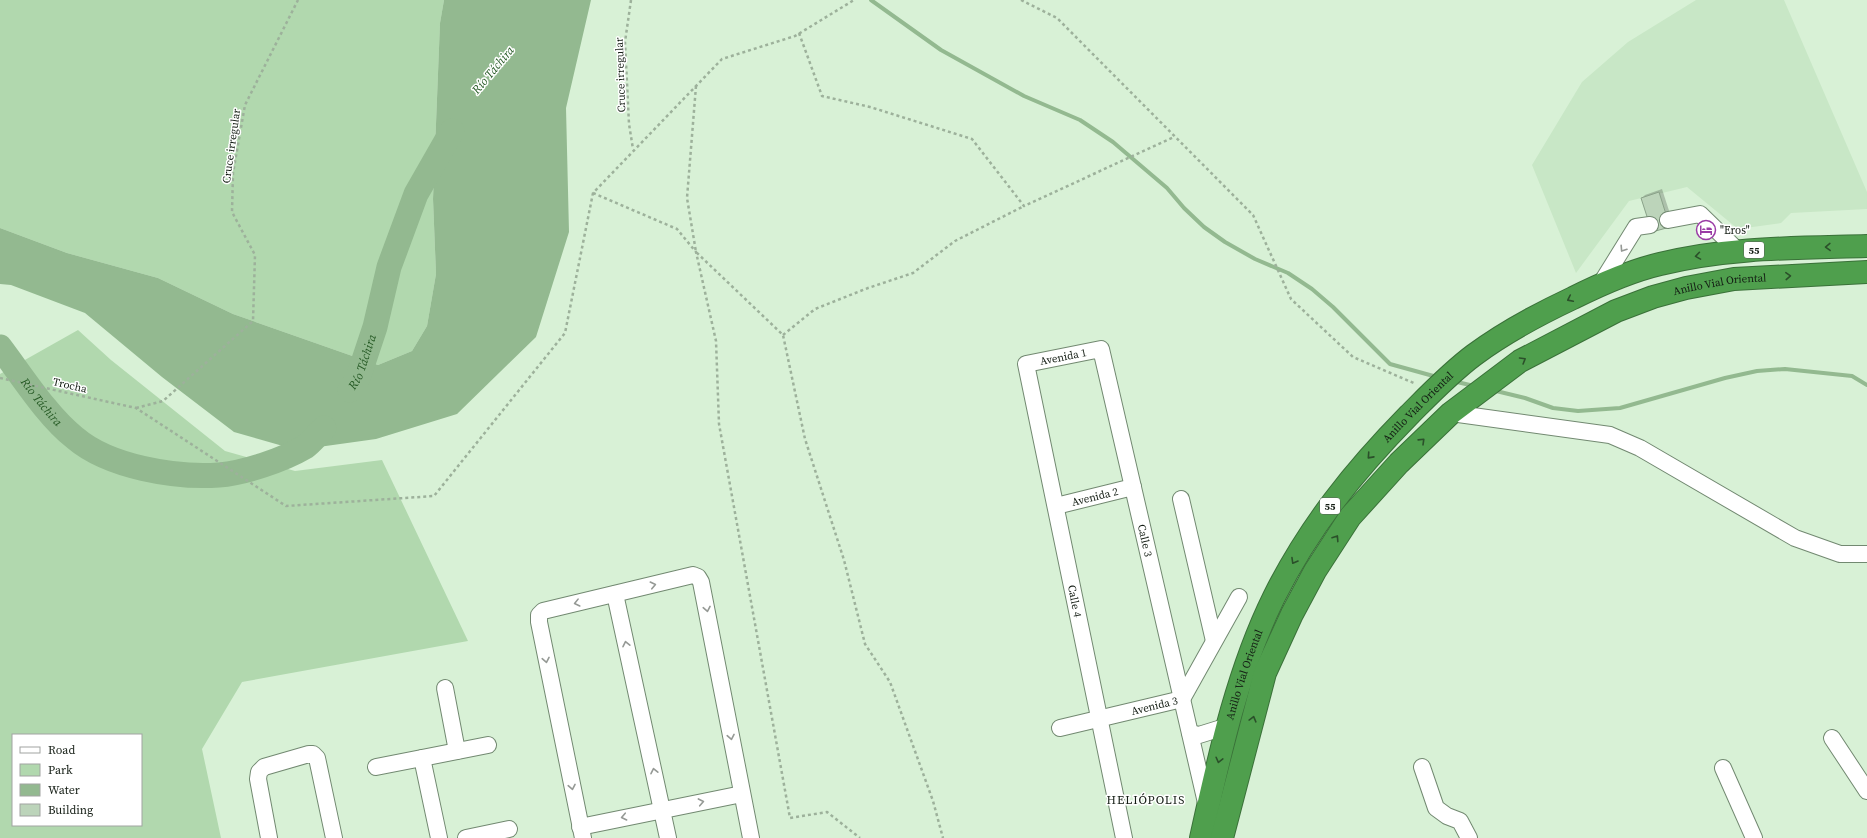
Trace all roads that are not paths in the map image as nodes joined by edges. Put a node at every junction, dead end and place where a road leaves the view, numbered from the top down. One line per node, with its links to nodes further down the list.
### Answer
1 (1668, 220): 4 (street)
2 (1650, 224): 6 (street, one-way to 6)
3 (1867, 246): 4 (highway, Anillo Vial Oriental / 55, one-way to 4)
4 (1737, 250): 6 (highway, Anillo Vial Oriental / 55, one-way to 6)
5 (1867, 272): 9 (highway, Anillo Vial Oriental / 55, one-way to 5)
6 (1602, 284): 20 (highway, Anillo Vial Oriental / 55, one-way to 20)
7 (1101, 349): 8 (street, Avenida 1); 10 (street, Calle 3)
8 (1026, 364): 12 (street, Calle 4)
9 (1450, 413): 13 (street); 44 (highway, Anillo Vial Oriental / 55, one-way to 9)
10 (1133, 487): 12 (street, Avenida 2); 18 (street, Calle 3)
11 (1181, 499): 16 (street)
12 (1056, 506): 19 (street, Calle 4)
13 (1867, 554)
14 (615, 594): 31 (street, one-way to 31); 32 (street, one-way to 14); 35 (street, one-way to 35)
15 (1239, 597): 16 (street, Avenida 3)
16 (1214, 641): 18 (street, Avenida 3)
17 (445, 688): 25 (street)
18 (1182, 700): 19 (street, Avenida 3); 22 (street, Calle 3)
19 (1098, 718): 21 (street, Avenida 3); 42 (street, Calle 4)
20 (1228, 726): 22 (street); 33 (highway, Anillo Vial Oriental / 55, one-way to 33)
21 (1060, 728)
22 (1190, 733): 33 (street, Calle 3)
23 (1832, 738): 30 (street)
24 (488, 746): 25 (street)
25 (457, 751): 26 (street)
26 (422, 758): 27 (street); 38 (street)
27 (376, 767)
28 (1422, 767): 45 (street)
29 (1723, 768): 46 (street)
30 (1867, 791)
31 (742, 794): 32 (street, one-way to 31); 41 (street)
32 (662, 809): 35 (street, one-way to 35); 40 (street)
33 (1207, 809): 43 (highway, Anillo Vial Oriental / 55)
34 (509, 829): 39 (street)
35 (581, 832)
36 (269, 838): 37 (street)
37 (334, 838)
38 (439, 838)
39 (466, 838)
40 (668, 838)
41 (751, 838)
42 (1124, 838)
43 (1201, 838)
44 (1222, 838)
45 (1469, 838)
46 (1754, 838)

